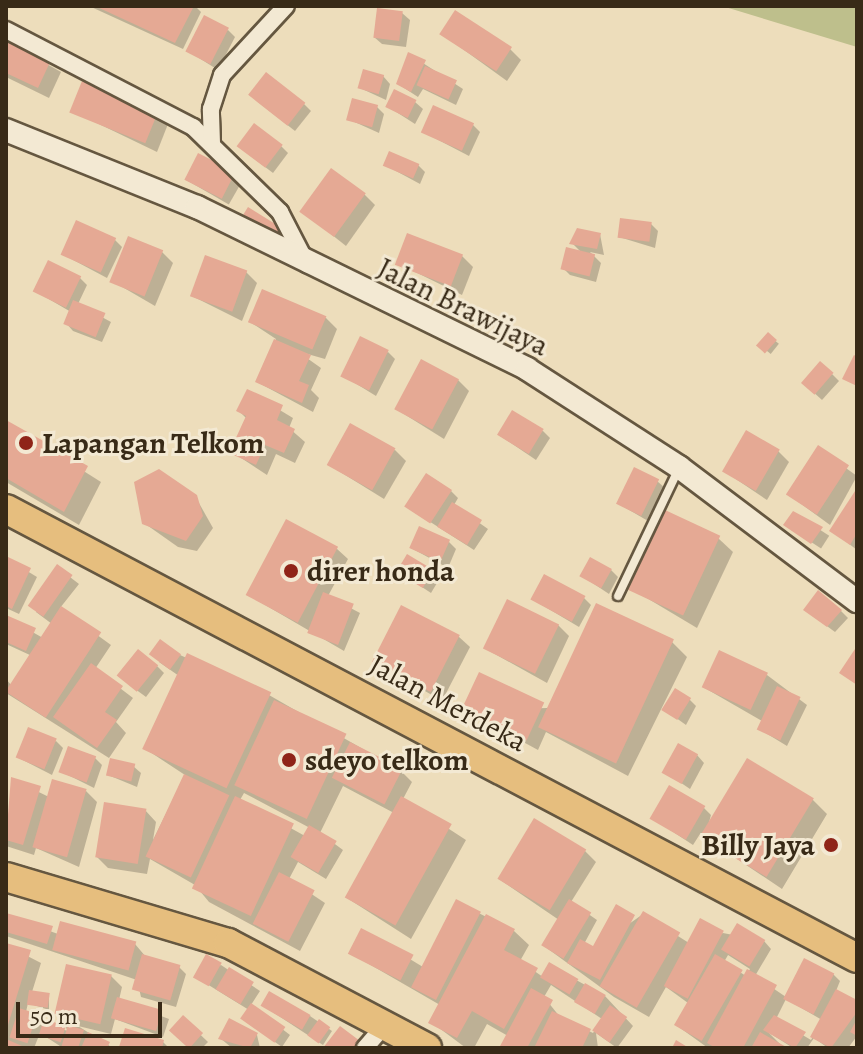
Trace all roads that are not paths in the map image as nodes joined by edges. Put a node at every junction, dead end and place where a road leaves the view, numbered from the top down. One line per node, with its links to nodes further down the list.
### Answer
1 (286, 6): 4 (street)
2 (6, 30): 4 (street)
3 (6, 130): 5 (street, Jalan Brawijaya)
4 (212, 143): 5 (street)
5 (307, 264): 6 (street, Jalan Brawijaya)
6 (679, 467): 8 (lane); 9 (street, Jalan Brawijaya)
7 (6, 509): 11 (highway, Jalan Merdeka)
8 (618, 596)
9 (857, 601)
10 (6, 877): 12 (highway)
11 (857, 958)
12 (385, 1025): 13 (street); 14 (highway)
13 (365, 1048)
14 (427, 1048)

